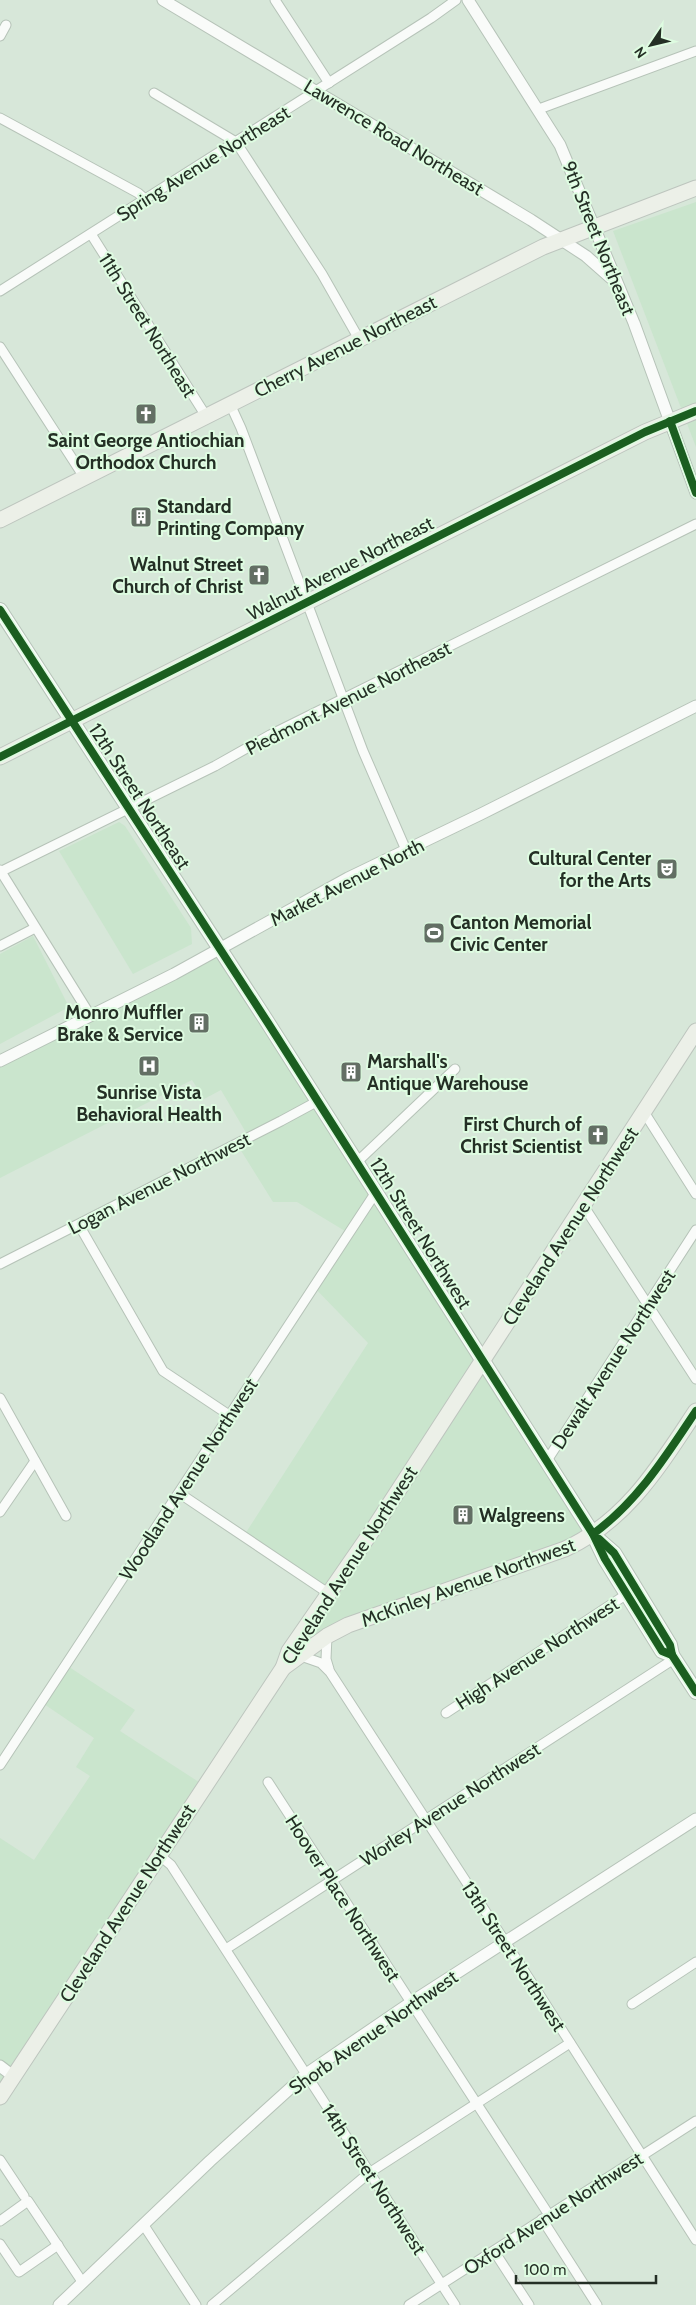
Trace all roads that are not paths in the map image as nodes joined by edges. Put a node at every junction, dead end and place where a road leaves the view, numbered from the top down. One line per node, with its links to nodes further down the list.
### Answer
1 (163, 0): 9 (street, Lawrence Road Northeast)
2 (275, 0): 8 (street)
3 (456, 0): 8 (street, Spring Avenue Northeast)
4 (468, 0): 11 (street, 9th Street Northeast)
5 (6, 24): 6 (street)
6 (0, 36)
7 (696, 51): 11 (street)
8 (329, 83): 9 (street, Spring Avenue Northeast)
9 (318, 90): 13 (street, Spring Avenue Northeast); 18 (street, Lawrence Road Northeast)
10 (154, 93): 13 (street)
11 (539, 109): 16 (street, 9th Street Northeast)
12 (0, 118): 15 (street)
13 (236, 142): 15 (street, Spring Avenue Northeast); 21 (street)
14 (696, 188): 16 (main road, Cherry Avenue Northeast)
15 (145, 199): 17 (street, Spring Avenue Northeast)
16 (593, 227): 18 (main road, Cherry Avenue Northeast); 19 (street, 9th Street Northeast)
17 (91, 234): 20 (street, Spring Avenue Northeast); 25 (street, 11th Street Northeast)
18 (561, 239): 19 (street, Lawrence Road Northeast); 21 (main road, Cherry Avenue Northeast)
19 (617, 284): 26 (street, 9th Street Northeast)
20 (0, 291)
21 (359, 339): 23 (main road, Cherry Avenue Northeast)
22 (0, 347): 27 (street)
23 (230, 404): 25 (main road, Cherry Avenue Northeast); 31 (street)
24 (696, 411): 26 (main road, Walnut Avenue Northeast)
25 (206, 416): 27 (main road, Cherry Avenue Northeast)
26 (670, 421): 28 (street, 9th Street Northeast); 31 (main road, Walnut Avenue Northeast)
27 (84, 478): 29 (main road, Cherry Avenue Northeast)
28 (696, 493)
29 (0, 520)
30 (696, 524): 33 (street, Piedmont Avenue Northeast)
31 (307, 602): 33 (street); 35 (main road, Walnut Avenue Northeast)
32 (0, 610): 35 (main road, 12th Street Northeast)
33 (344, 699): 37 (street, Piedmont Avenue Northeast); 38 (street)
34 (696, 706): 38 (street, Market Avenue North)
35 (72, 720): 36 (main road, Walnut Avenue Northeast); 37 (main road, 12th Street Northeast)
36 (0, 757)
37 (128, 808): 39 (street, Piedmont Avenue Northeast); 42 (main road, 12th Street Northeast)
38 (406, 850): 42 (street, Market Avenue North)
39 (0, 871): 40 (street)
40 (35, 928): 41 (street); 43 (street)
41 (0, 946)
42 (221, 948): 43 (street, Market Avenue North); 47 (main road, 12th Street Northwest)
43 (90, 1015): 45 (street, Market Avenue North)
44 (696, 1031): 48 (main road, Cleveland Avenue Northwest)
45 (0, 1061)
46 (456, 1069): 49 (street)
47 (318, 1101): 49 (main road, 12th Street Northwest); 53 (street, Logan Avenue Northwest)
48 (644, 1112): 51 (street); 52 (main road, Cleveland Avenue Northwest)
49 (357, 1162): 50 (main road, 12th Street Northwest)
50 (376, 1192): 57 (main road, 12th Street Northwest); 61 (street, Woodland Avenue Northwest)
51 (696, 1194)
52 (583, 1205): 56 (street); 57 (main road, Cleveland Avenue Northwest)
53 (79, 1224): 55 (street, Logan Avenue Northwest); 61 (street)
54 (696, 1230): 56 (street, Dewalt Avenue Northwest)
55 (0, 1264)
56 (648, 1305): 58 (street); 63 (street, Dewalt Avenue Northwest)
57 (482, 1360): 63 (main road, 12th Street Northwest); 68 (main road, Cleveland Avenue Northwest)
58 (696, 1379)
59 (0, 1398): 62 (street)
60 (696, 1411): 67 (main road, McKinley Avenue Northwest)
61 (229, 1416): 64 (street, Woodland Avenue Northwest)
62 (35, 1461): 65 (street); 66 (street)
63 (546, 1462): 67 (main road, 12th Street Northwest)
64 (179, 1493): 68 (street); 77 (street, Woodland Avenue Northwest)
65 (0, 1512)
66 (66, 1516)
67 (593, 1534): 69 (main road, 12th Street Northwest); 70 (main road, McKinley Avenue Northwest); 72 (main road, 12th Street Northwest)
68 (328, 1593): 73 (main road, Cleveland Avenue Northwest)
69 (627, 1594): 72 (main road, 12th Street Northwest); 76 (street, High Avenue Northwest)
70 (327, 1636): 71 (main road, McKinley Avenue Northwest); 74 (street, 13th Street Northwest)
71 (300, 1656): 73 (main road, McKinley Avenue Northwest); 74 (street, 13th Street Northwest)
72 (673, 1657): 75 (main road, 12th Street Northwest); 79 (street, Worley Avenue Northwest)
73 (282, 1668): 81 (main road, Cleveland Avenue Northwest)
74 (330, 1672): 79 (street, 13th Street Northwest)
75 (696, 1692)
76 (446, 1713)
77 (0, 1765)
78 (268, 1782): 82 (street, Hoover Place Northwest)
79 (426, 1819): 82 (street, Worley Avenue Northwest); 83 (street, 13th Street Northwest)
80 (696, 1819): 83 (street, Shorb Avenue Northwest)
81 (159, 1855): 84 (street, 14th Street Northwest); 91 (main road, Cleveland Avenue Northwest)
82 (331, 1880): 84 (street, Worley Avenue Northwest); 86 (street, Hoover Place Northwest)
83 (505, 1942): 86 (street, Shorb Avenue Northwest); 88 (street, 13th Street Northwest)
84 (226, 1949): 90 (street, 14th Street Northwest)
85 (696, 1962): 87 (street)
86 (410, 2003): 90 (street, Shorb Avenue Northwest); 93 (street, Hoover Place Northwest)
87 (632, 2004)
88 (570, 2043): 93 (street); 95 (street, 13th Street Northwest)
89 (0, 2066): 91 (street)
90 (306, 2074): 97 (street, 14th Street Northwest); 101 (street, Shorb Avenue Northwest)
91 (13, 2076): 92 (main road, Cleveland Avenue Northwest)
92 (0, 2097)
93 (476, 2104): 97 (street); 99 (street, Hoover Place Northwest)
94 (696, 2121): 95 (street, Oxford Avenue Northwest)
95 (642, 2156): 99 (street, Oxford Avenue Northwest); 102 (street, 13th Street Northwest)
96 (0, 2160): 98 (street)
97 (369, 2173): 107 (street, 14th Street Northwest); 110 (street)
98 (26, 2198): 100 (street); 104 (street)
99 (545, 2217): 105 (street, Oxford Avenue Northwest); 114 (street, Hoover Place Northwest)
100 (0, 2221)
101 (143, 2224): 106 (street, Shorb Avenue Northwest); 109 (street)
102 (696, 2240)
103 (0, 2244): 104 (street)
104 (58, 2245): 106 (street)
105 (494, 2251): 107 (street, Oxford Avenue Northwest); 113 (street)
106 (83, 2283): 108 (street, Shorb Avenue Northwest)
107 (441, 2284): 111 (street, Oxford Avenue Northwest); 112 (street, 14th Street Northwest)
108 (59, 2305)
109 (196, 2305)
110 (212, 2305)
111 (409, 2305)
112 (455, 2305)
113 (529, 2305)
114 (597, 2305)

